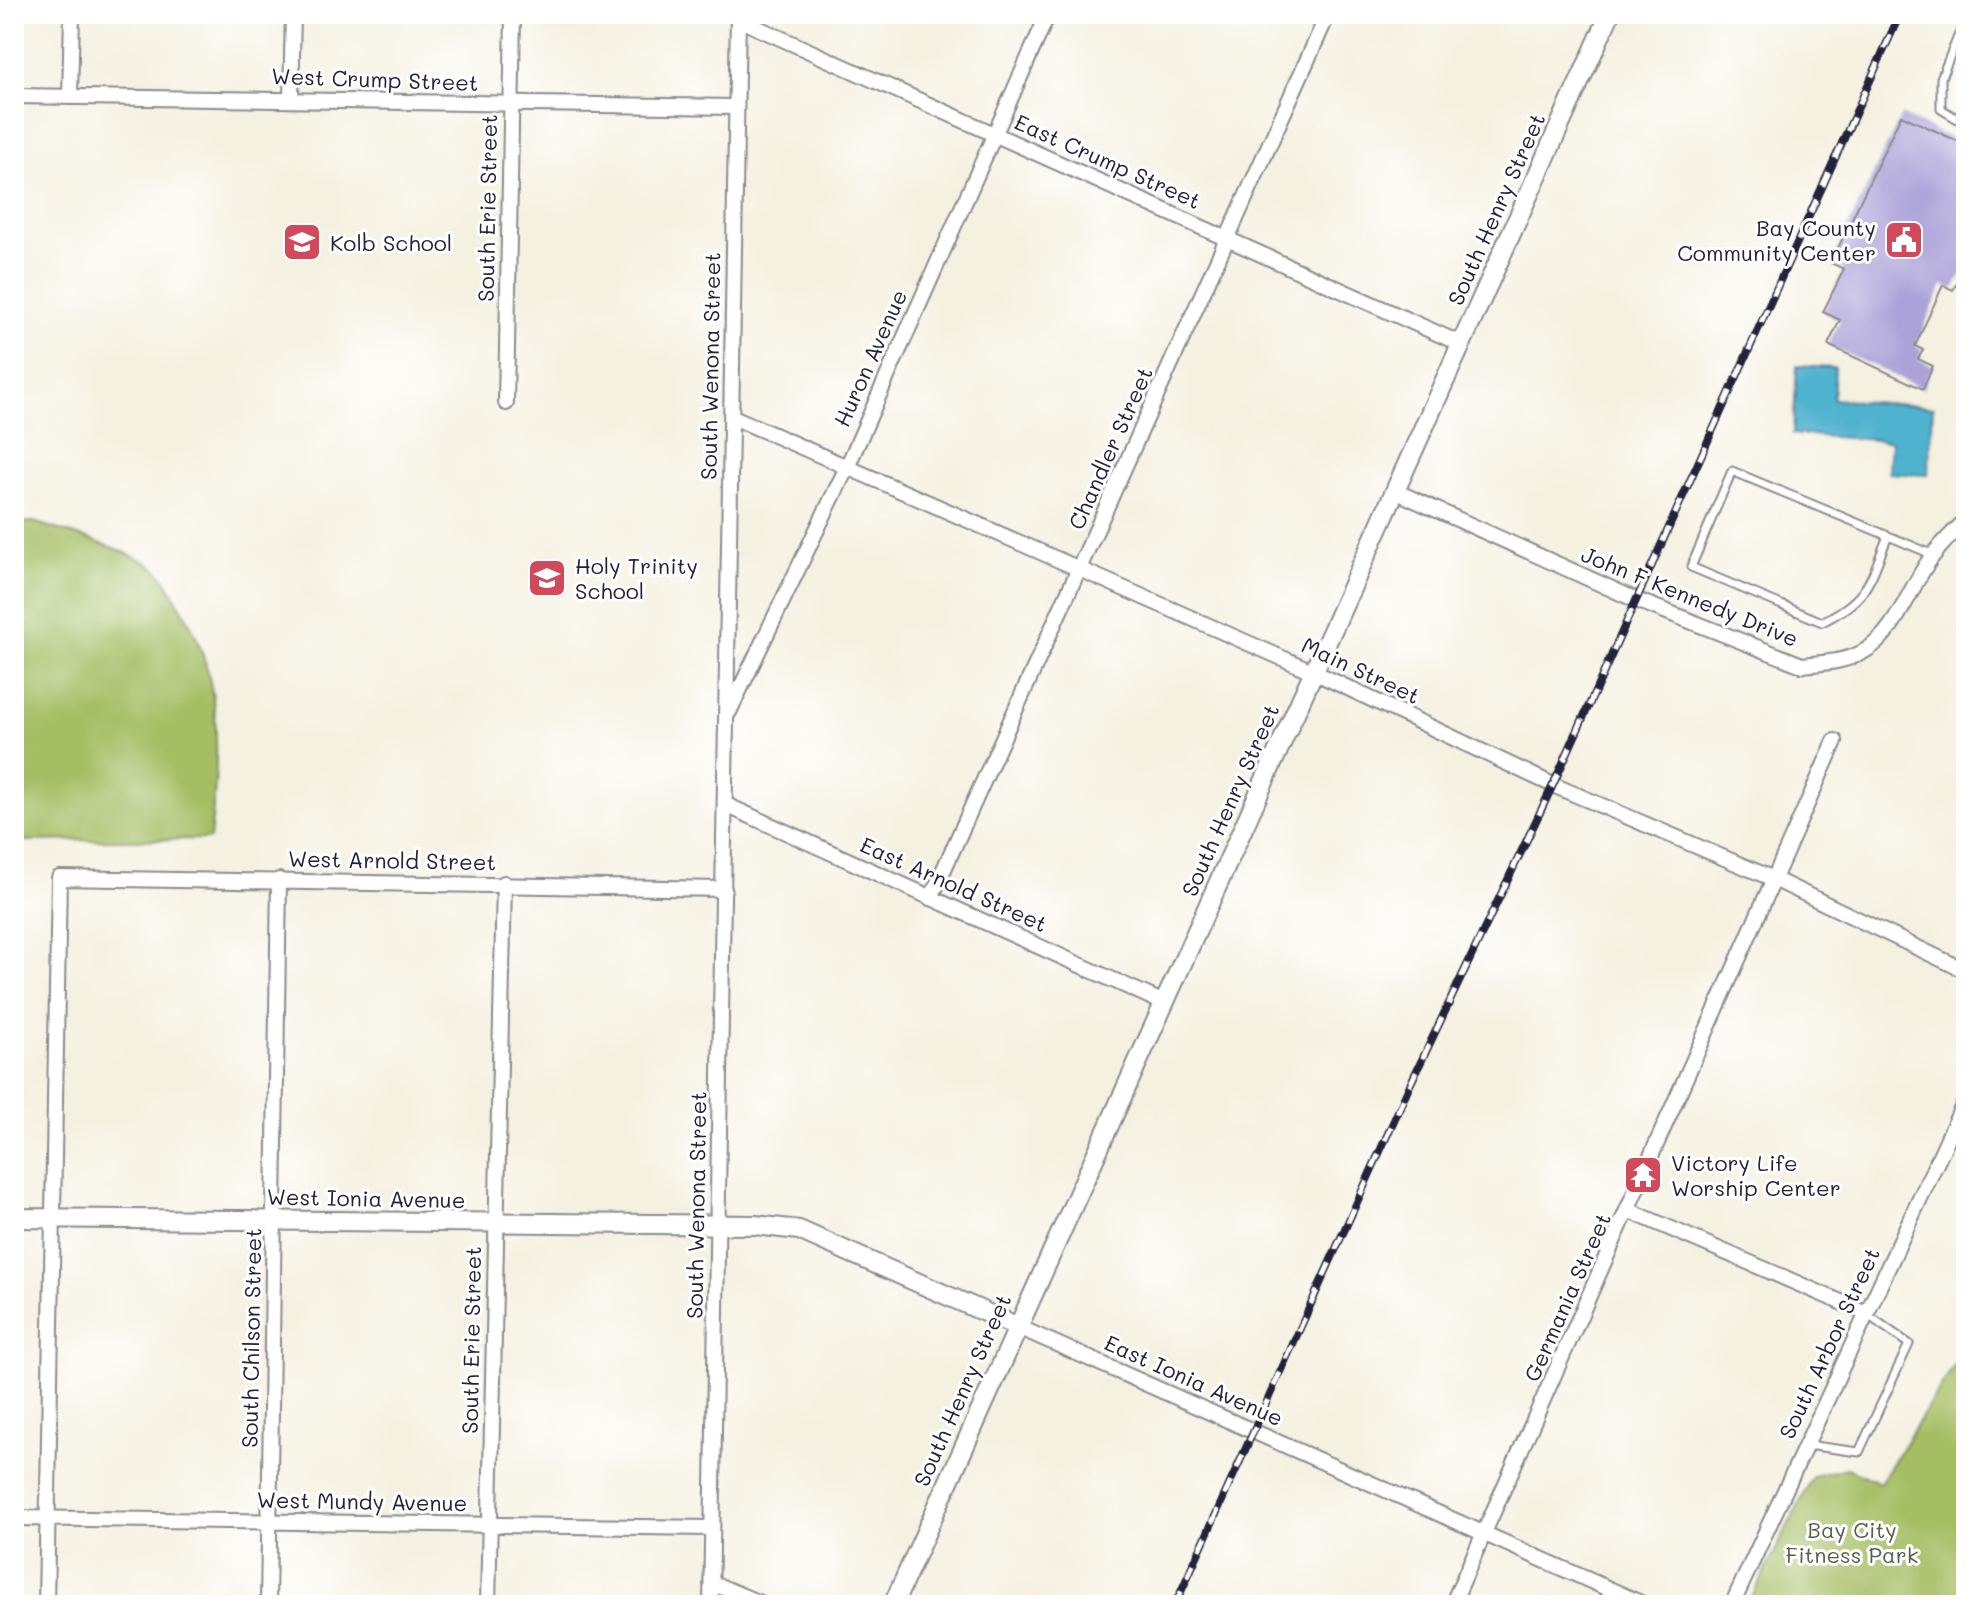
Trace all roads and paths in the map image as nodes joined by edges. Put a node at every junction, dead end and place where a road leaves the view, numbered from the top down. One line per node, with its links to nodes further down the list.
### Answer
1 (72, 14): 10 (street)
2 (293, 14): 11 (street)
3 (513, 14): 12 (street, South Erie Street)
4 (1048, 14): 15 (street, Huron Avenue)
5 (1328, 14): 16 (street, Chandler Street)
6 (740, 16): 13 (street, South Wenona Street); 15 (street, East Crump Street)
7 (1603, 16): 17 (street, South Henry Street)
8 (1966, 17): 14 (lane)
9 (14, 96): 10 (street, West Crump Street)
10 (70, 97): 11 (street, West Crump Street)
11 (291, 98): 12 (street, West Crump Street)
12 (511, 105): 13 (street, West Crump Street); 18 (street, South Erie Street)
13 (735, 107): 19 (street, South Wenona Street)
14 (1966, 124)
15 (993, 134): 16 (street, East Crump Street); 20 (street, Huron Avenue)
16 (1228, 240): 17 (street, East Crump Street); 25 (street, Chandler Street)
17 (1461, 344): 21 (street, South Henry Street)
18 (506, 403)
19 (733, 417): 20 (street, Main Street); 27 (street, South Wenona Street)
20 (848, 465): 25 (street, Main Street); 27 (street, Huron Avenue)
21 (1395, 491): 24 (street, John F Kennedy Drive); 26 (street, South Henry Street)
22 (1965, 524): 24 (street, John F Kennedy Drive)
23 (1888, 536): 23 (lane); 24 (lane)
24 (1934, 555)
25 (1080, 567): 26 (street, Main Street); 34 (street, Chandler Street)
26 (1314, 672): 31 (street, Main Street); 36 (street, South Henry Street)
27 (727, 718): 29 (street, South Wenona Street)
28 (1835, 741): 31 (street, Germania Street)
29 (726, 805): 33 (street, South Wenona Street); 34 (street, East Arnold Street)
30 (279, 880): 32 (street, West Arnold Street); 40 (street, West Arnold Street); 41 (street, South Chilson Street)
31 (1776, 880): 35 (street, Main Street); 38 (street, Germania Street)
32 (504, 883): 33 (street, West Arnold Street); 42 (street, South Erie Street)
33 (724, 889): 43 (street, South Wenona Street)
34 (931, 898): 36 (street, East Arnold Street)
35 (1966, 971)
36 (1164, 1003): 45 (street, South Henry Street)
37 (1966, 1099): 44 (street, South Arbor Street)
38 (1630, 1211): 44 (street); 52 (street, Germania Street)
39 (14, 1218): 40 (street, West Ionia Avenue)
40 (53, 1218): 41 (street, West Ionia Avenue); 48 (street)
41 (275, 1220): 42 (street, West Ionia Avenue); 49 (street, South Chilson Street)
42 (495, 1225): 43 (street, West Ionia Avenue); 50 (street, South Erie Street)
43 (717, 1227): 45 (street, East Ionia Avenue); 51 (street, South Wenona Street)
44 (1866, 1313): 46 (street, South Arbor Street); 46 (lane)
45 (1016, 1326): 52 (street, East Ionia Avenue); 59 (street, South Henry Street)
46 (1806, 1445): 62 (street, South Arbor Street)
47 (14, 1518): 48 (street, West Mundy Avenue)
48 (47, 1518): 49 (street, West Mundy Avenue); 54 (street)
49 (269, 1522): 50 (street, West Mundy Avenue); 55 (street, South Chilson Street)
50 (490, 1525): 51 (street, West Mundy Avenue); 56 (street, South Erie Street)
51 (710, 1528): 53 (street, South Wenona Street)
52 (1484, 1536): 60 (street, Germania Street); 61 (street, East Ionia Avenue)
53 (712, 1583): 57 (street, South Wenona Street); 58 (street)
54 (46, 1605)
55 (268, 1605)
56 (488, 1605)
57 (711, 1605)
58 (764, 1605)
59 (893, 1605)
60 (1452, 1605)
61 (1645, 1605)
62 (1732, 1605)

